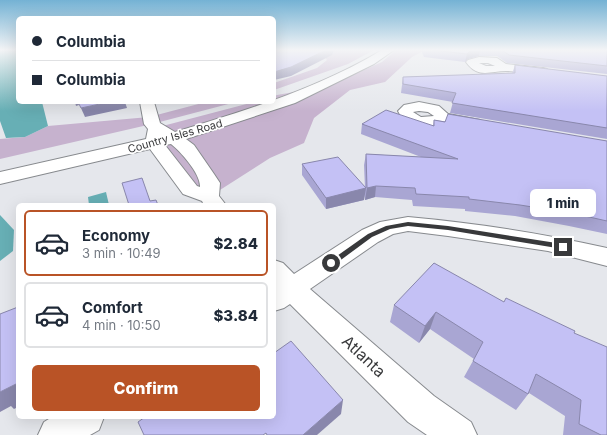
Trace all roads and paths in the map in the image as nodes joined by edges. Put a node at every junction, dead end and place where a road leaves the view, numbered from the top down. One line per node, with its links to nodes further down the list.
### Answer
1 (352, 70): 4 (street, Country Isles Road)
2 (532, 70): 3 (street)
3 (555, 73)
4 (344, 74): 5 (street, Country Isles Road); 11 (street, Country Isles Road)
5 (276, 95)
6 (147, 104): 10 (street)
7 (248, 104): 10 (street, Country Isles Road)
8 (441, 117): 9 (street)
9 (486, 125)
10 (154, 136): 11 (street, Country Isles Road); 12 (street, Country Isles Road); 13 (street, Country Isles Road); 14 (street)
11 (174, 138): 14 (street)
12 (0, 162)
13 (0, 178)
14 (212, 201)
15 (607, 257): 16 (street)
16 (280, 287): 19 (street, Atlanta)
17 (83, 419): 18 (street)
18 (57, 435)
19 (458, 435)

